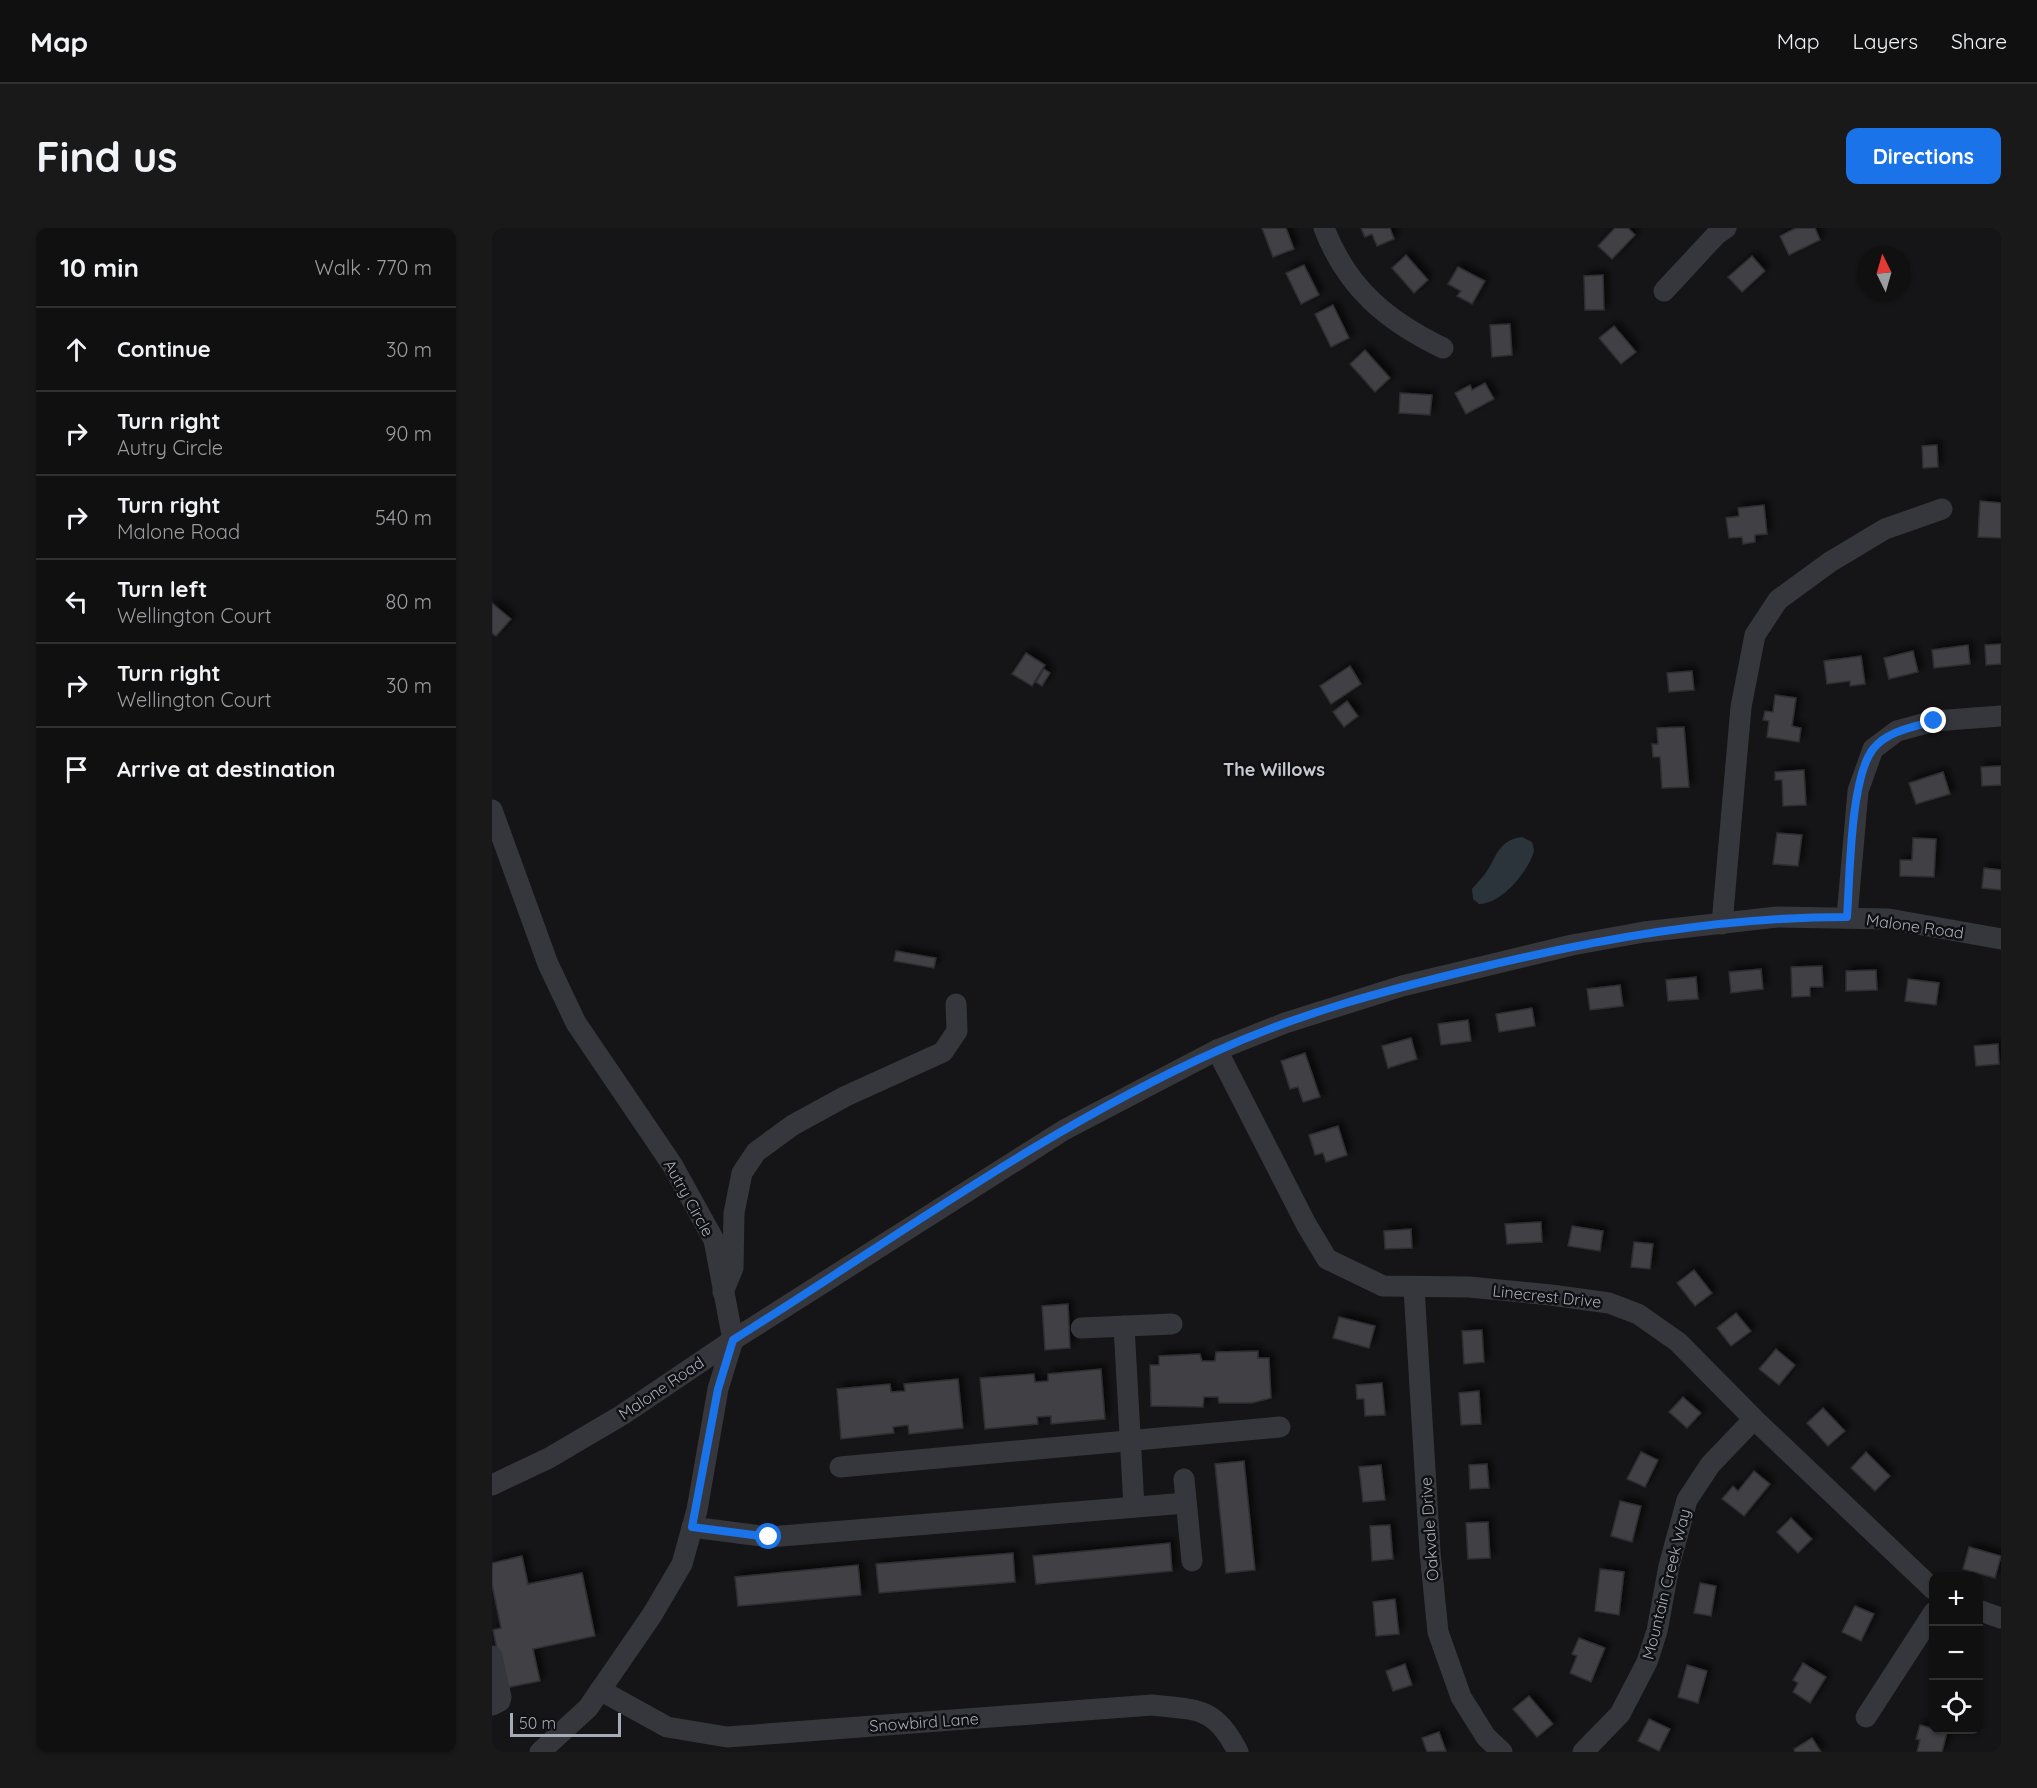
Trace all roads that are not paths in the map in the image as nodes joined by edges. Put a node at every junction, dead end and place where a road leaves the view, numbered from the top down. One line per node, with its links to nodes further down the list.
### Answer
1 (1324, 228): 4 (street)
2 (1726, 228): 3 (street)
3 (1664, 291)
4 (1443, 348)
5 (1942, 509): 9 (street)
6 (2001, 716): 8 (street)
7 (492, 810): 14 (street, Autry Circle)
8 (1847, 917): 9 (street, Malone Road); 10 (street, Malone Road)
9 (1722, 924): 12 (street, Malone Road)
10 (2001, 939)
11 (956, 1004): 14 (street)
12 (1217, 1050): 13 (street, Linecrest Drive); 18 (street, Malone Road)
13 (1414, 1288): 19 (street, Linecrest Drive); 39 (street, Oakvale Drive)
14 (723, 1293): 18 (street, Autry Circle)
15 (1172, 1323): 16 (street)
16 (1124, 1326): 17 (street); 21 (street)
17 (1081, 1328)
18 (733, 1340): 24 (street, Malone Road); 27 (street, Autry Circle)
19 (1754, 1419): 29 (street, Linecrest Drive); 40 (street, Mountain Creek Way)
20 (1280, 1427): 21 (street)
21 (1131, 1440): 22 (street); 26 (street)
22 (840, 1467)
23 (1184, 1479): 25 (street)
24 (492, 1485)
25 (1186, 1503): 26 (street); 28 (street)
26 (1134, 1507): 27 (street)
27 (692, 1527): 34 (street, Autry Circle)
28 (1192, 1561)
29 (1929, 1585)
30 (1983, 1612): 31 (street)
31 (2001, 1618)
32 (1929, 1620): 36 (street)
33 (492, 1656): 35 (street)
34 (600, 1690): 37 (street, Autry Circle); 38 (street, Snowbird Lane)
35 (492, 1705)
36 (1866, 1717)
37 (540, 1752)
38 (1238, 1752)
39 (1502, 1752)
40 (1583, 1752)

